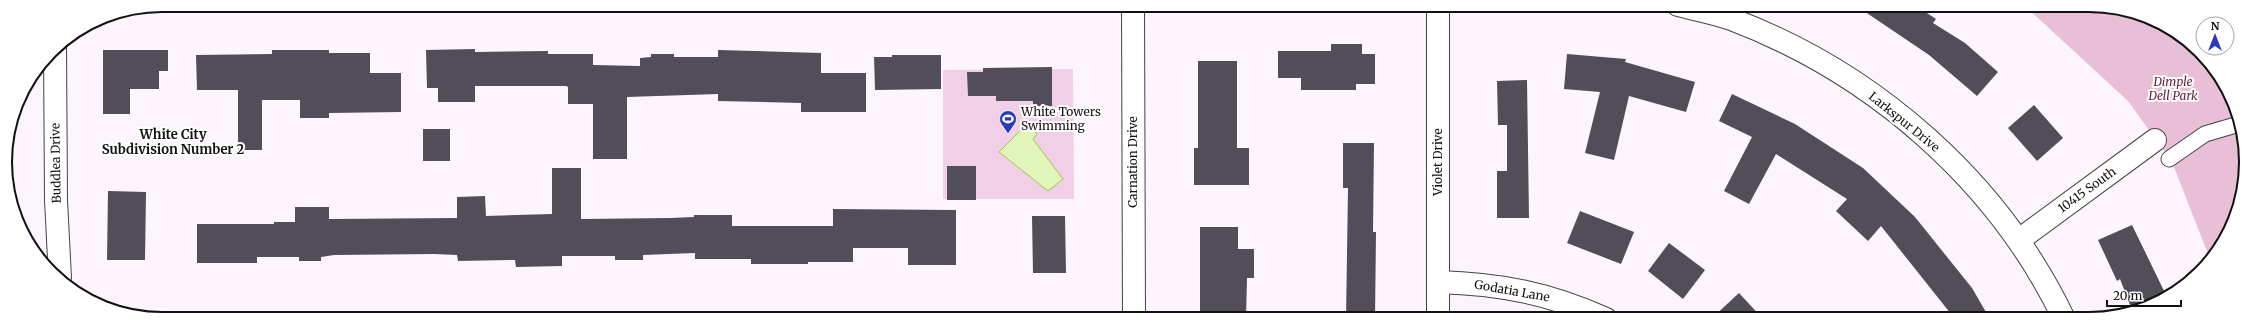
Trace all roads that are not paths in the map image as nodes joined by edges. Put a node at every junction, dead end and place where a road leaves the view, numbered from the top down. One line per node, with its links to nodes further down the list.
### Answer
1 (1133, 12): 11 (street, Carnation Drive)
2 (1438, 12): 10 (street, Violet Drive)
3 (1704, 12): 8 (street, Larkspur Drive)
4 (55, 57): 9 (street, Buddlea Drive)
5 (2234, 125): 7 (lane)
6 (2155, 140): 8 (street, 10415 South)
7 (2169, 159)
8 (2019, 240): 14 (street, Larkspur Drive)
9 (60, 272)
10 (1438, 282): 12 (street, Violet Drive); 13 (street, Godatia Lane)
11 (1134, 312)
12 (1438, 312)
13 (1591, 312)
14 (2061, 312)

